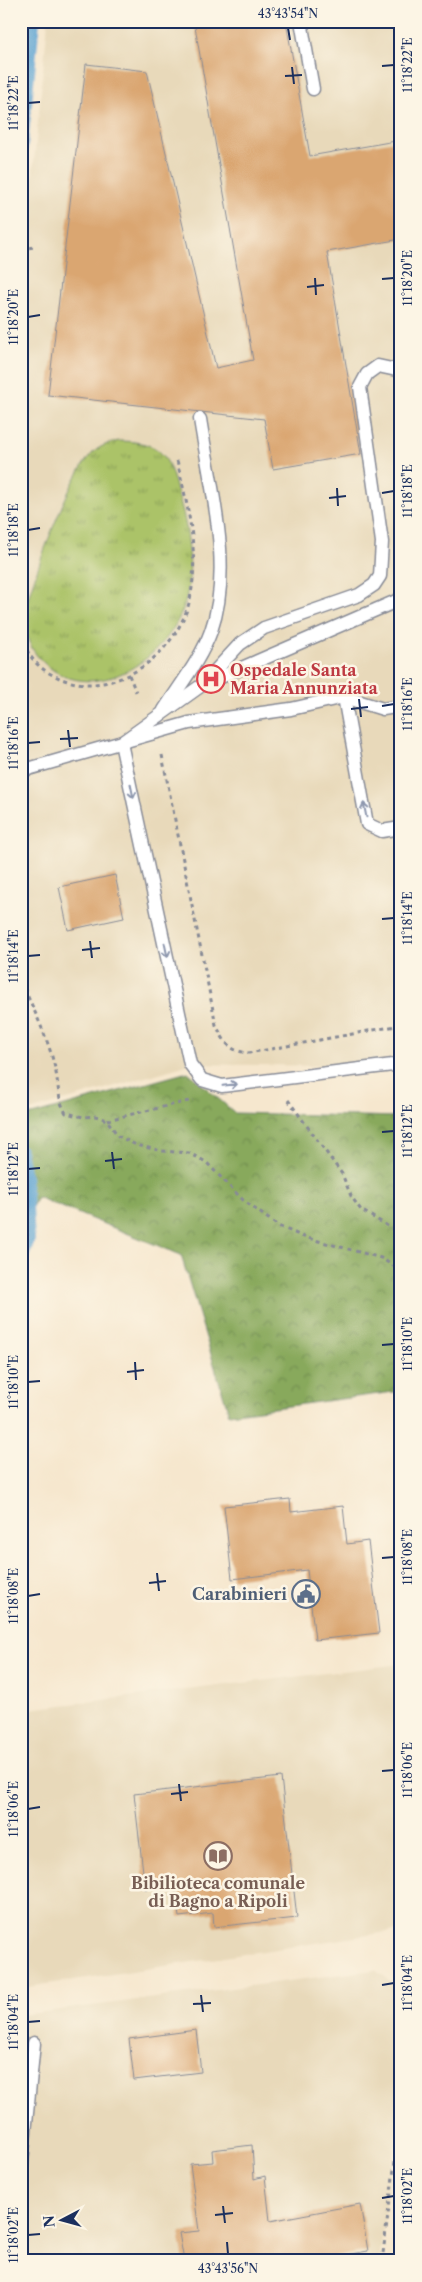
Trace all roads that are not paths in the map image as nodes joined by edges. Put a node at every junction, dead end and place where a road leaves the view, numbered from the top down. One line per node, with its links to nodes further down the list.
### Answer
1 (302, 21): 2 (lane)
2 (313, 89)
3 (401, 372): 6 (lane)
4 (200, 419): 9 (lane)
5 (401, 599): 6 (lane)
6 (202, 685): 9 (lane)
7 (344, 697): 8 (lane); 10 (lane); 12 (lane, one-way to 7)
8 (401, 706)
9 (160, 716): 10 (lane)
10 (122, 743): 11 (lane); 13 (lane, one-way to 13)
11 (21, 771)
12 (401, 828)
13 (401, 1064)
14 (34, 2043): 15 (lane)
15 (21, 2174)

